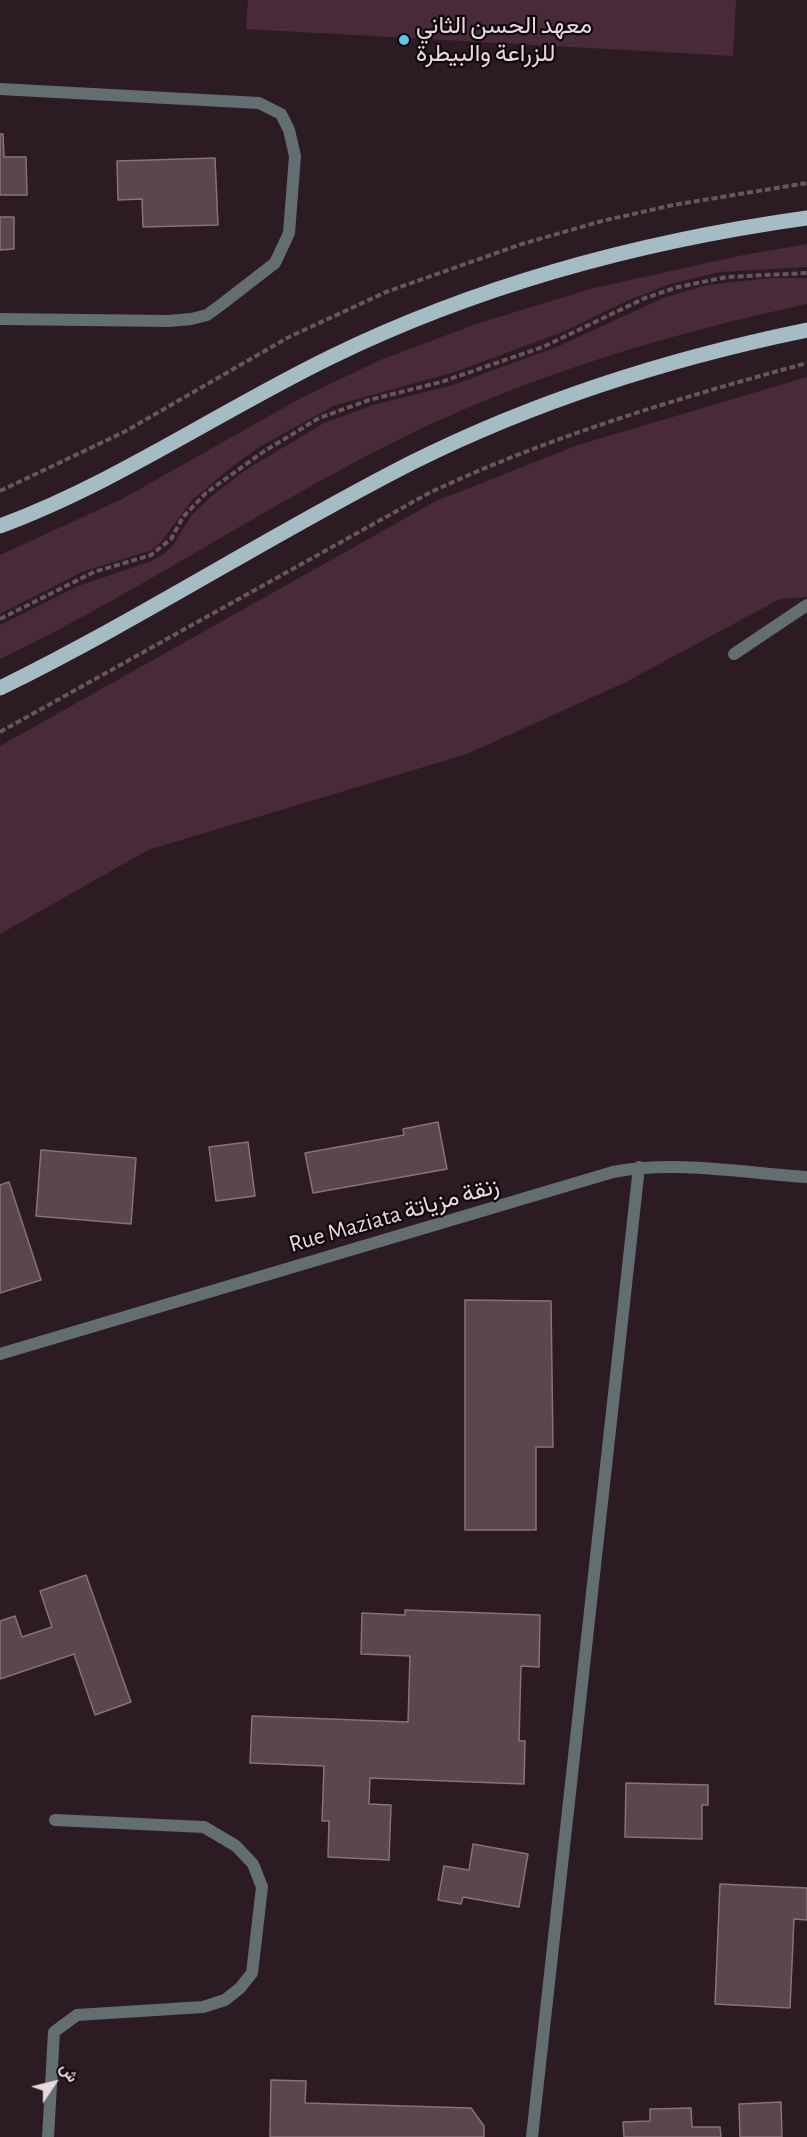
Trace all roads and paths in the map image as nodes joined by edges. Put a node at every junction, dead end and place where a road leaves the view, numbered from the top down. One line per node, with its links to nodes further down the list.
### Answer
1 (0, 89): 4 (street)
2 (807, 218): 7 (main road)
3 (807, 273): 9 (path)
4 (0, 319)
5 (807, 330): 11 (main road)
6 (807, 363): 12 (path)
7 (0, 526)
8 (807, 605): 10 (street)
9 (0, 619)
10 (735, 654)
11 (0, 688)
12 (0, 732)
13 (639, 1167): 14 (street, Rue Maziata زنقة مزياتة); 15 (street, Rue Maziata زنقة مزياتة); 18 (street)
14 (807, 1177)
15 (0, 1354)
16 (55, 1820): 17 (street)
17 (48, 2137)
18 (532, 2137)

